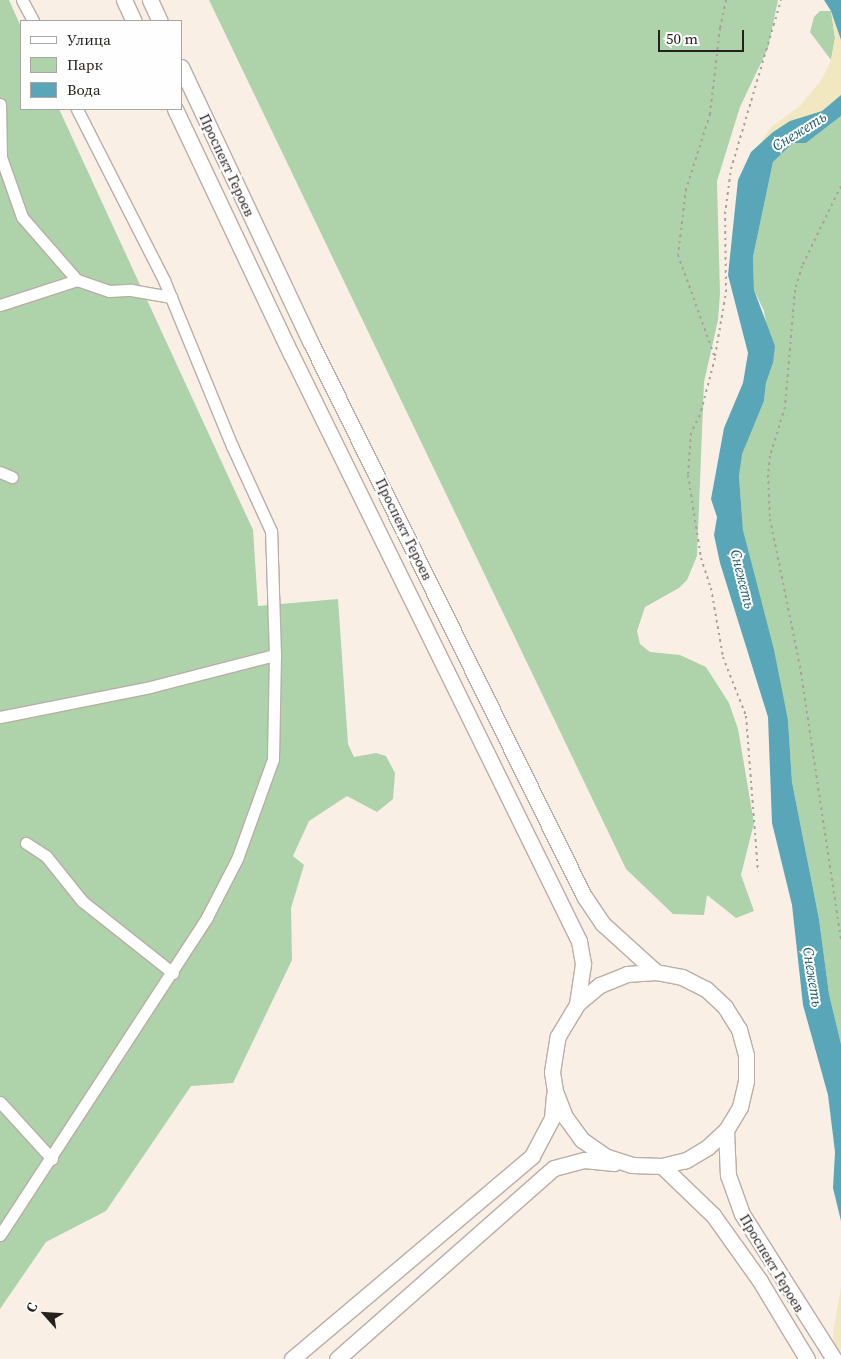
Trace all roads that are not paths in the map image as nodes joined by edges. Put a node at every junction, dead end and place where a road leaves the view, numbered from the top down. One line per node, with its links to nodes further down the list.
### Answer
1 (22, 0): 4 (street)
2 (124, 0): 5 (main road)
3 (150, 0): 6 (main road)
4 (32, 20)
5 (134, 20)
6 (160, 20)
7 (182, 69): 20 (main road, Проспект Героев)
8 (0, 104): 11 (street)
9 (78, 110): 13 (street)
10 (175, 110): 22 (main road, Проспект Героев)
11 (1, 157): 12 (street)
12 (76, 280): 13 (street); 14 (street)
13 (171, 297): 17 (street)
14 (0, 305)
15 (0, 472): 16 (street)
16 (12, 477)
17 (275, 655): 18 (street); 21 (street)
18 (0, 717)
19 (26, 843): 21 (street)
20 (656, 972): 22 (main road, Проспект Героев); 25 (main road, Проспект Героев)
21 (173, 973): 26 (street)
22 (577, 1004): 23 (main road, Проспект Героев)
23 (555, 1091): 27 (main road, Проспект Героев); 31 (main road)
24 (0, 1102): 26 (street)
25 (726, 1130): 28 (main road, Проспект Героев); 33 (main road, Проспект Героев)
26 (52, 1159): 29 (street)
27 (632, 1165): 28 (main road, Проспект Героев); 32 (main road)
28 (662, 1166): 30 (main road)
29 (0, 1235)
30 (804, 1355)
31 (292, 1359)
32 (337, 1359)
33 (834, 1359)

